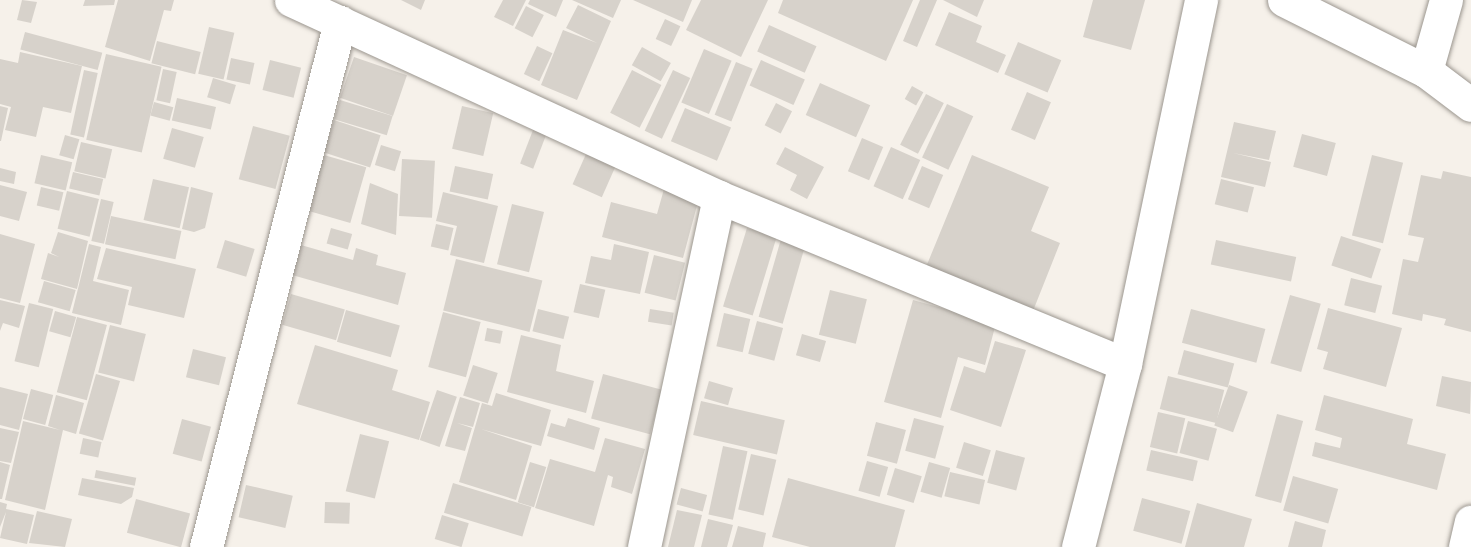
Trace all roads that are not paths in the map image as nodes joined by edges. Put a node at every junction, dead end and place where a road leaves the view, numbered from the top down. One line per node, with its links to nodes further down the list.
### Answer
1 (291, 0): 5 (street)
2 (1201, 0): 9 (street)
3 (1284, 0): 6 (street)
4 (1446, 0): 6 (street)
5 (340, 22): 8 (street); 11 (street)
6 (1426, 71): 7 (street)
7 (1471, 105)
8 (719, 197): 9 (street); 12 (street)
9 (1125, 364): 13 (street)
10 (1471, 522): 14 (street)
11 (206, 547)
12 (644, 547)
13 (1078, 547)
14 (1465, 547)

